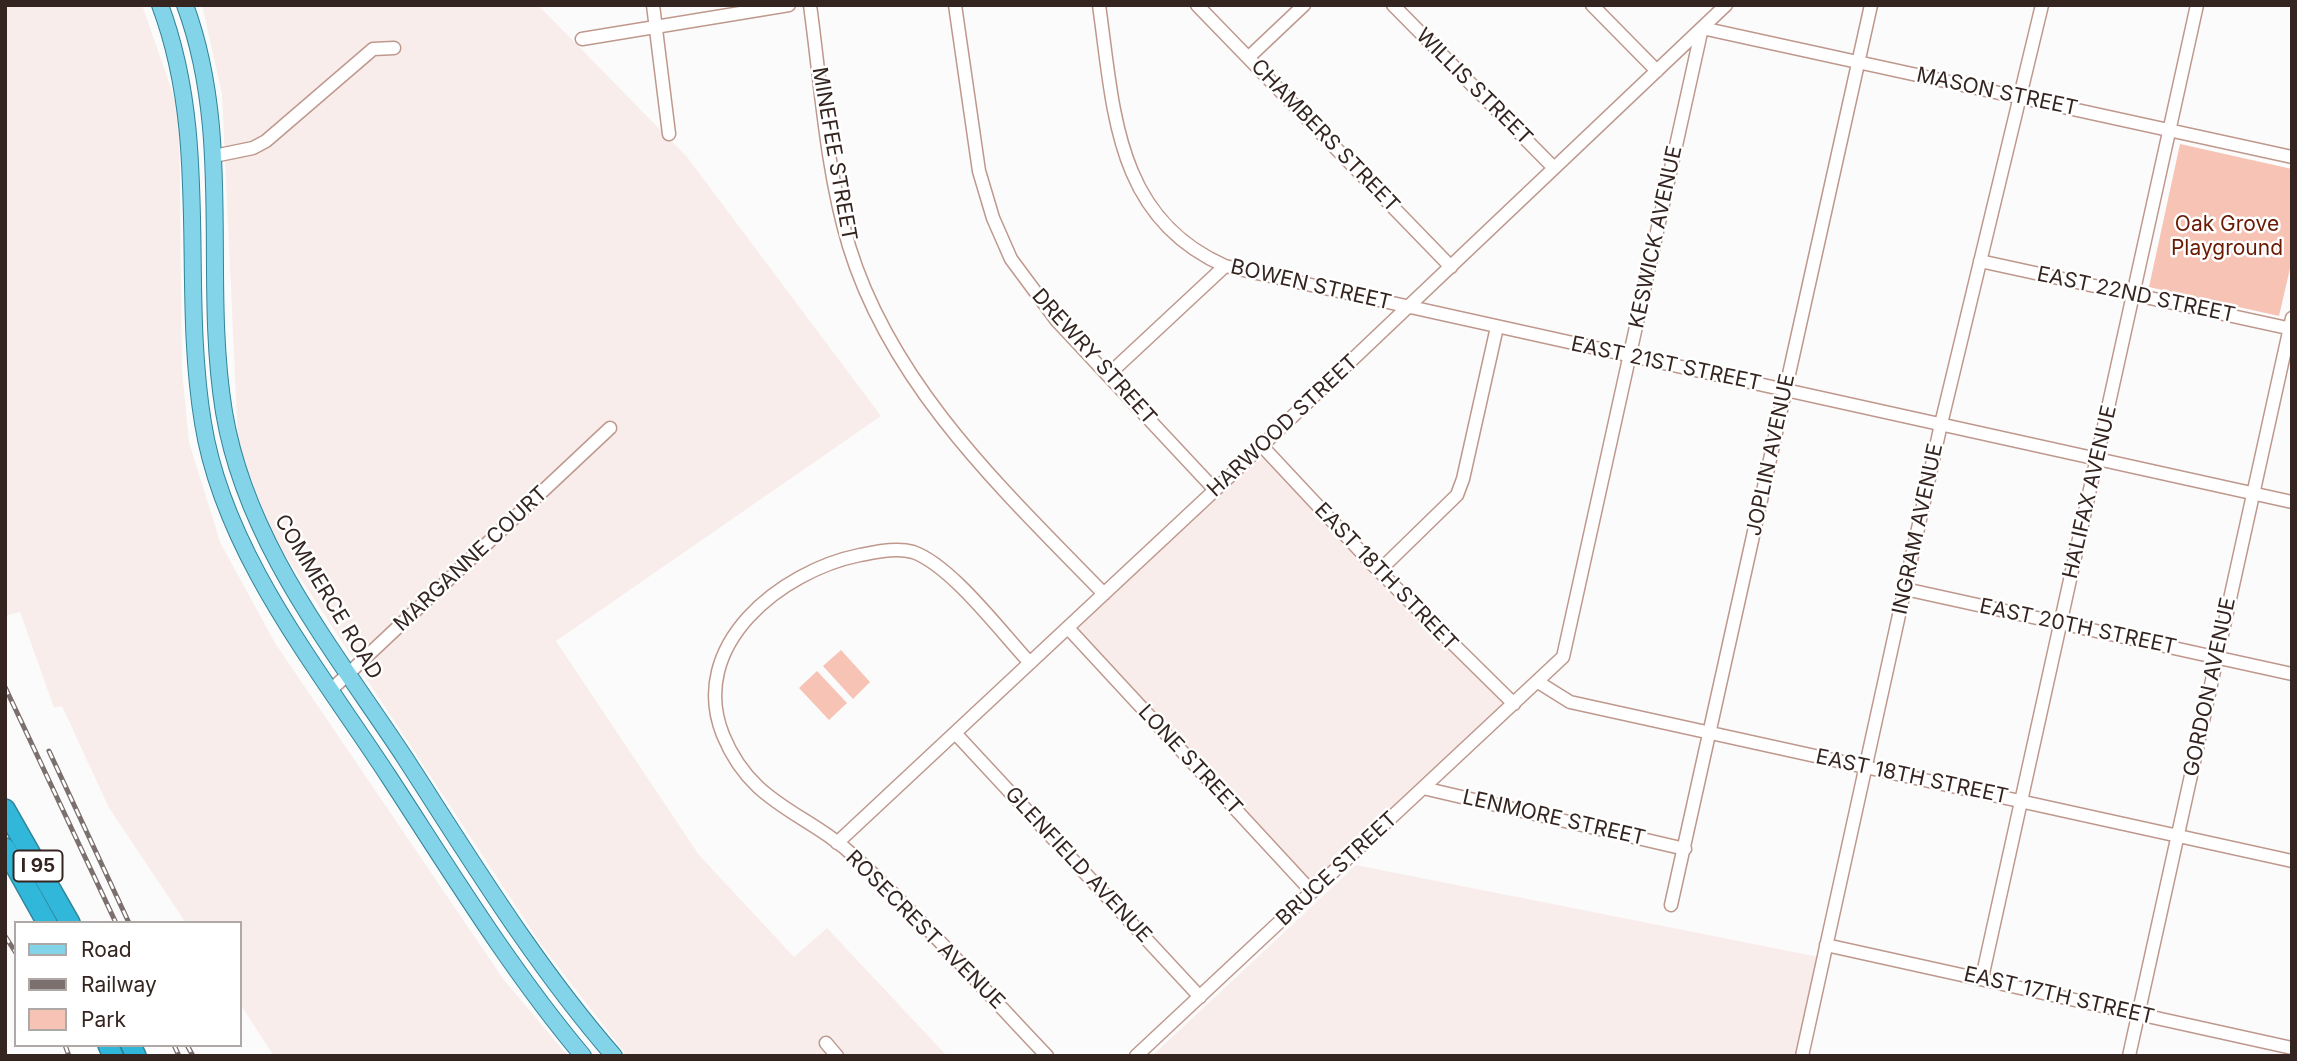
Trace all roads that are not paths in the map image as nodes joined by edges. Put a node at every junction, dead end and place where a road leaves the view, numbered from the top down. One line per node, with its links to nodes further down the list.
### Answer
1 (160, 5): 56 (main road, COMMERCE ROAD)
2 (185, 5): 26 (main road, COMMERCE ROAD)
3 (653, 5): 16 (street)
4 (789, 5): 16 (street)
5 (810, 5): 48 (street, MINEFEE STREET)
6 (955, 5): 37 (street, DREWRY STREET)
7 (1099, 5): 30 (street, BOWEN STREET)
8 (1197, 5): 20 (street, CHAMBERS STREET)
9 (1304, 5): 20 (street)
10 (1393, 5): 28 (street, WILLIS STREET)
11 (1592, 5): 22 (street)
12 (1726, 5): 17 (street, HARWOOD STREET)
13 (1871, 5): 21 (street, JOPLIN AVENUE)
14 (2042, 5): 23 (street, INGRAM AVENUE)
15 (2197, 5): 24 (street, HALIFAX AVENUE)
16 (656, 24): 18 (street); 25 (street)
17 (1702, 28): 21 (street, MASON STREET); 22 (street, HARWOOD STREET); 36 (street, KESWICK AVENUE)
18 (582, 39)
19 (394, 48): 26 (street)
20 (1249, 57): 31 (street, CHAMBERS STREET)
21 (1858, 62): 23 (street, MASON STREET); 38 (street, JOPLIN AVENUE)
22 (1657, 71): 28 (street, HARWOOD STREET)
23 (2020, 97): 24 (street, MASON STREET); 29 (street, INGRAM AVENUE)
24 (2170, 130): 27 (street, MASON STREET); 32 (street, HALIFAX AVENUE)
25 (669, 134)
26 (214, 156): 53 (main road, COMMERCE ROAD)
27 (2292, 157)
28 (1554, 168): 31 (street, HARWOOD STREET)
29 (1980, 261): 32 (street, EAST 22ND STREET); 39 (street, INGRAM AVENUE)
30 (1225, 266): 33 (street, BOWEN STREET); 37 (street)
31 (1451, 267): 33 (street, HARWOOD STREET)
32 (2133, 295): 34 (street, EAST 22ND STREET); 42 (street, HALIFAX AVENUE)
33 (1409, 307): 35 (street, EAST 21ST STREET); 41 (street, HARWOOD STREET)
34 (2291, 326): 44 (street, GORDON AVENUE)
35 (1497, 327): 36 (street, EAST 21ST STREET); 46 (street)
36 (1630, 356): 38 (street, EAST 21ST STREET); 55 (street, KESWICK AVENUE)
37 (1108, 375): 43 (street, DREWRY STREET)
38 (1785, 390): 39 (street, EAST 21ST STREET); 58 (street, JOPLIN AVENUE)
39 (1941, 424): 42 (street, EAST 21ST STREET); 47 (street, INGRAM AVENUE)
40 (610, 428): 53 (street, MARGANNE COURT)
41 (1262, 446): 43 (street, HARWOOD STREET); 46 (street, EAST 18TH STREET)
42 (2097, 459): 44 (street, EAST 21ST STREET); 49 (street, HALIFAX AVENUE)
43 (1215, 490): 48 (street, HARWOOD STREET)
44 (2253, 493): 45 (street, EAST 21ST STREET); 51 (street, GORDON AVENUE)
45 (2292, 502)
46 (1379, 571): 57 (street, EAST 18TH STREET)
47 (1905, 589): 49 (street, EAST 20TH STREET); 60 (street, INGRAM AVENUE)
48 (1104, 594): 50 (street, HARWOOD STREET)
49 (2061, 623): 51 (street, EAST 20TH STREET); 62 (street, HALIFAX AVENUE)
50 (1068, 628): 52 (street, HARWOOD STREET); 69 (street, LONE STREET)
51 (2217, 658): 54 (street, EAST 20TH STREET); 64 (street, GORDON AVENUE)
52 (1030, 663): 59 (street, HARWOOD STREET); 65 (street, ROSECREST AVENUE)
53 (349, 674): 56 (street, MARGANNE COURT); 80 (main road, COMMERCE ROAD)
54 (2292, 674)
55 (1538, 682): 57 (street, BRUCE STREET); 58 (street, EAST 18TH STREET)
56 (332, 689): 79 (main road, COMMERCE ROAD)
57 (1514, 704): 61 (street, BRUCE STREET)
58 (1710, 733): 60 (street, EAST 18TH STREET); 67 (street, JOPLIN AVENUE)
59 (956, 734): 65 (street, HARWOOD STREET); 75 (street, GLENFIELD AVENUE)
60 (1865, 767): 62 (street, EAST 18TH STREET); 73 (street, INGRAM AVENUE)
61 (1423, 788): 67 (street, LENMORE STREET); 69 (street, BRUCE STREET)
62 (2021, 801): 64 (street, EAST 18TH STREET); 74 (street, HALIFAX AVENUE)
63 (5, 810): 72 (highway, I 95)
64 (2178, 836): 68 (street, EAST 18TH STREET); 76 (street, GORDON AVENUE)
65 (837, 843): 82 (street, ROSECREST AVENUE)
66 (5, 848): 71 (highway, I 95)
67 (1685, 849): 70 (street, JOPLIN AVENUE)
68 (2292, 861)
69 (1312, 892): 75 (street, BRUCE STREET)
70 (1671, 905)
71 (46, 921)
72 (69, 921)
73 (1826, 945): 74 (street, EAST 17TH STREET); 84 (street, INGRAM AVENUE)
74 (1983, 978): 76 (street, EAST 17TH STREET)
75 (1200, 997): 83 (street, BRUCE STREET)
76 (2138, 1014): 78 (street, EAST 17TH STREET); 85 (street, GORDON AVENUE)
77 (826, 1043): 81 (street)
78 (2292, 1048)
79 (583, 1056)
80 (614, 1056)
81 (837, 1056)
82 (1047, 1056)
83 (1136, 1056)
84 (1802, 1056)
85 (2129, 1056)

